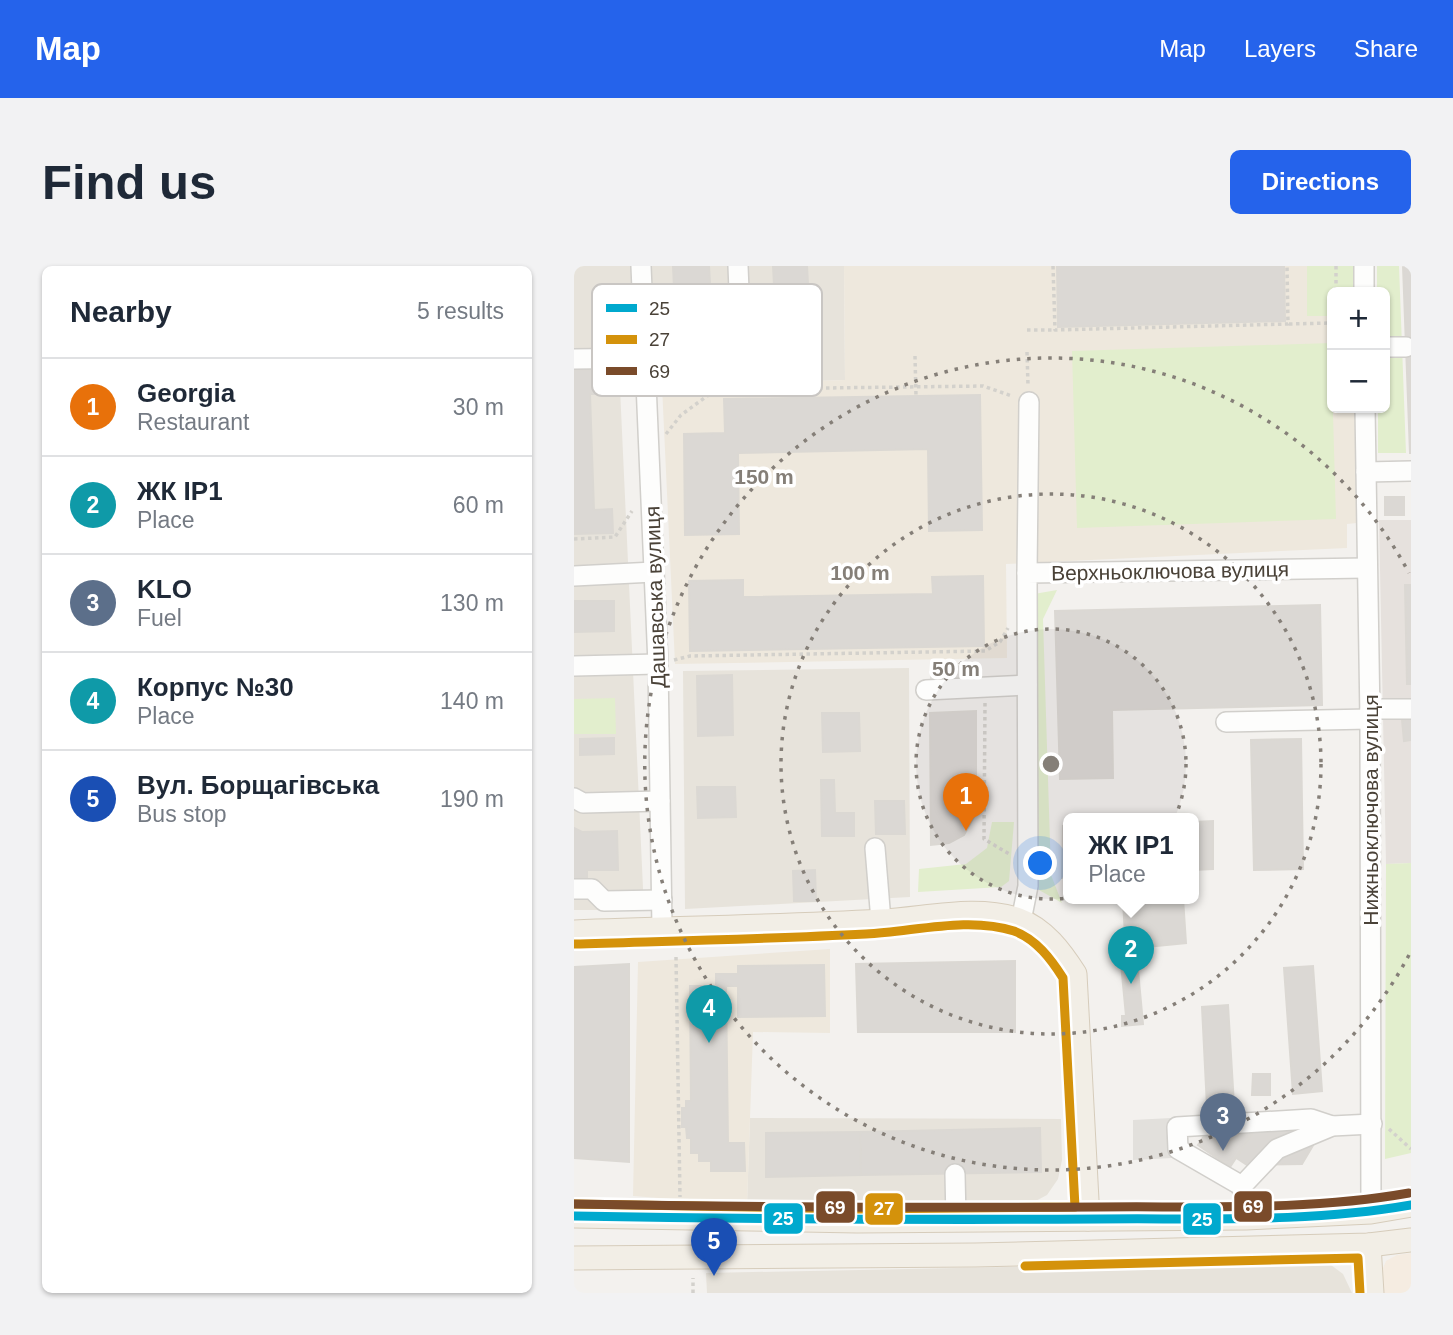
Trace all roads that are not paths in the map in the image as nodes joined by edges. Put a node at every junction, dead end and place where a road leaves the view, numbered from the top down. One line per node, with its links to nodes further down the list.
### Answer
1 (641, 266): 4 (street, Дашавська вулиця)
2 (738, 266): 5 (street)
3 (1364, 266): 6 (street)
4 (642, 284)
5 (739, 284)
6 (1364, 287)
7 (1406, 346): 8 (street)
8 (1390, 347)
9 (574, 359): 10 (street)
10 (592, 359)
11 (647, 396): 17 (street, Дашавська вулиця)
12 (1029, 402): 18 (street)
13 (1365, 413): 15 (street, Нижньоключова вулиця)
14 (1411, 471): 15 (street)
15 (1366, 472): 16 (street, Нижньоключова вулиця)
16 (1366, 568): 18 (street, Верхньоключова вулиця); 25 (street, Нижньоключова вулиця)
17 (654, 572): 19 (street); 20 (street, Дашавська вулиця)
18 (1027, 573): 22 (street, Верхньоключова вулиця)
19 (574, 576)
20 (658, 664): 21 (street); 28 (street, Дашавська вулиця)
21 (574, 666)
22 (1027, 685): 23 (street); 33 (street, Верхньоключова вулиця)
23 (926, 690)
24 (1411, 709): 25 (street)
25 (1370, 714): 26 (street); 36 (street, Нижньоключова вулиця)
26 (1226, 722)
27 (574, 798): 28 (street)
28 (660, 802): 31 (street, Дашавська вулиця)
29 (875, 848): 32 (street)
30 (574, 889): 31 (street)
31 (662, 900): 34 (street, Дашавська вулиця)
32 (881, 921): 33 (main road); 34 (main road)
33 (1021, 921): 44 (main road)
34 (662, 929): 35 (main road)
35 (574, 932)
36 (1376, 1122): 37 (street); 41 (street, Нижньоключова вулиця)
37 (1332, 1126): 39 (street); 39 (street)
38 (955, 1174): 45 (street)
39 (1242, 1186): 43 (street)
40 (1411, 1205): 41 (main road)
41 (1371, 1212): 43 (main road)
42 (574, 1216): 45 (main road)
43 (1246, 1218): 44 (main road)
44 (1088, 1219): 45 (main road)
45 (956, 1220)
46 (1411, 1240): 47 (main road)
47 (1369, 1245): 48 (main road); 49 (main road)
48 (575, 1258)
49 (1371, 1293)

